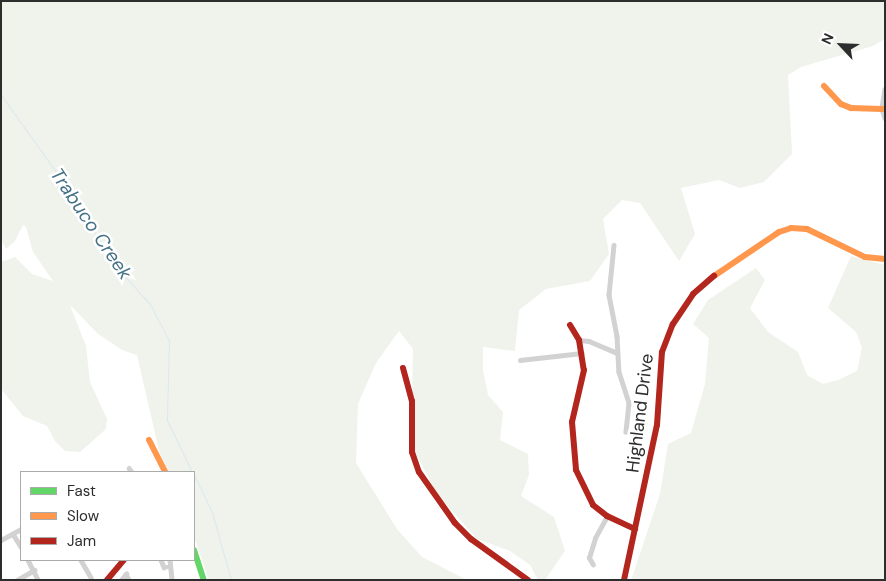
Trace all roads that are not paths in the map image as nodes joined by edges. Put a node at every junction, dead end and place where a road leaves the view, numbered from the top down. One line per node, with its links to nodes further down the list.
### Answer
1 (824, 86): 3 (street)
2 (885, 89): 3 (street)
3 (882, 109): 4 (street)
4 (885, 118)
5 (614, 245): 10 (street)
6 (885, 260): 18 (street, Highland Drive)
7 (570, 325): 8 (street)
8 (579, 340): 9 (street); 10 (street)
9 (582, 353): 11 (street); 16 (street)
10 (617, 353): 13 (street)
11 (520, 360)
12 (404, 368): 39 (street)
13 (626, 432)
14 (149, 440): 15 (street)
15 (164, 471)
16 (607, 516): 18 (street); 28 (street)
17 (20, 530): 19 (street)
18 (635, 530): 40 (street, Highland Drive)
19 (14, 534): 20 (street); 21 (street)
20 (1, 540)
21 (20, 545)
22 (195, 553): 38 (street)
23 (29, 561): 30 (street)
24 (82, 561): 31 (street)
25 (123, 561): 34 (street)
26 (162, 561): 29 (street)
27 (170, 561): 29 (street)
28 (593, 565)
29 (168, 567): 37 (street)
30 (34, 570): 32 (street); 33 (street)
31 (90, 577)
32 (17, 580)
33 (38, 580)
34 (106, 580)
35 (121, 580): 36 (street)
36 (129, 580)
37 (172, 580)
38 (204, 580)
39 (528, 580)
40 (624, 580)

